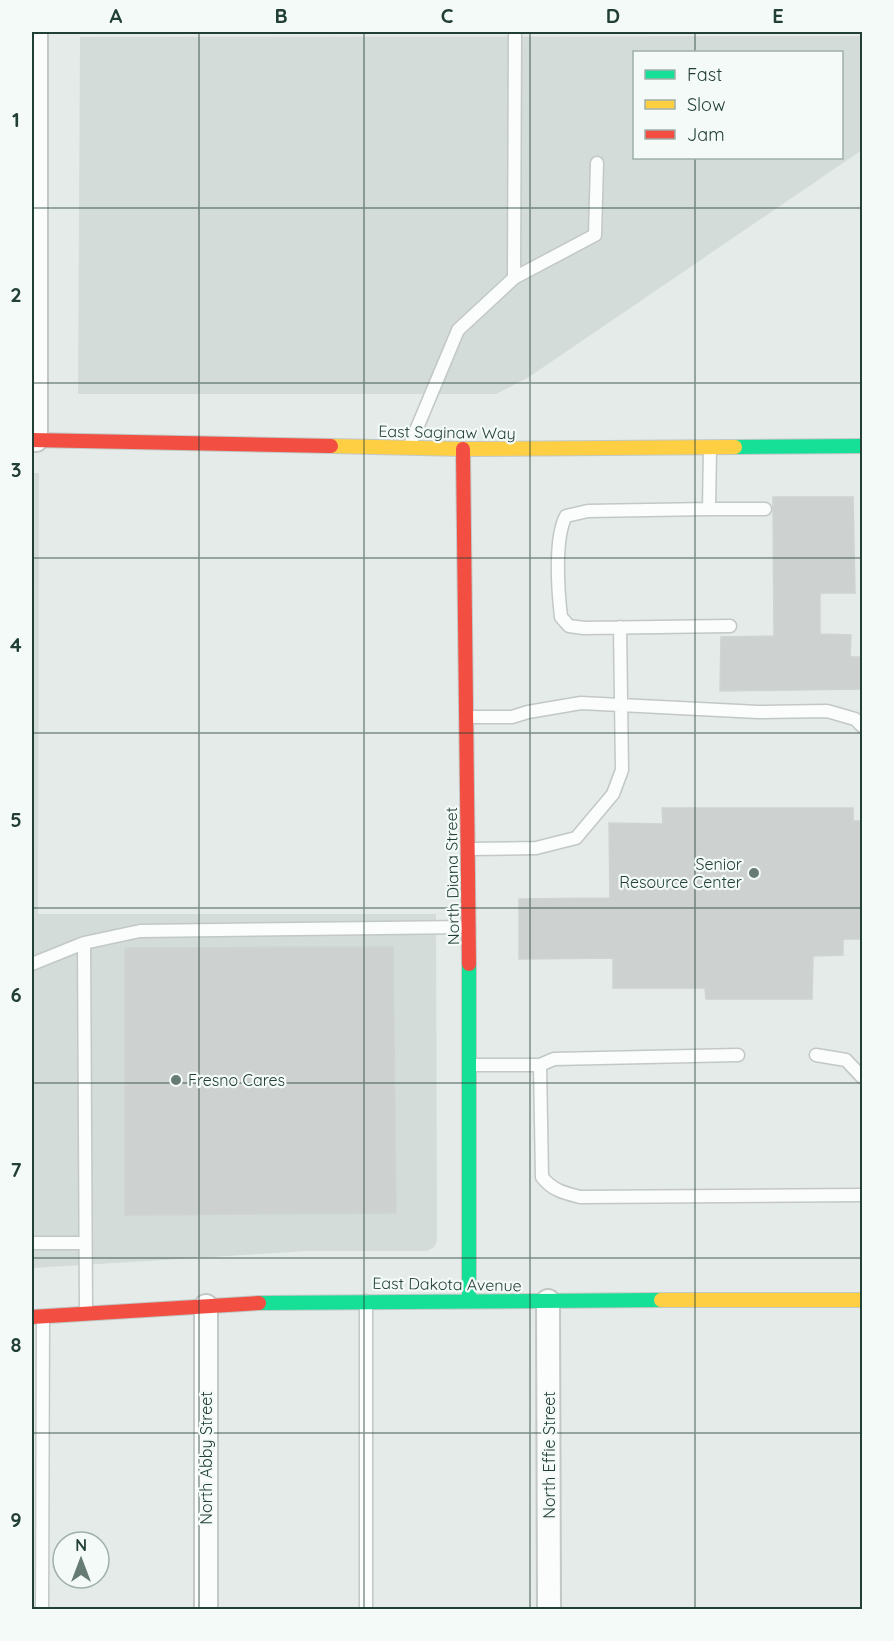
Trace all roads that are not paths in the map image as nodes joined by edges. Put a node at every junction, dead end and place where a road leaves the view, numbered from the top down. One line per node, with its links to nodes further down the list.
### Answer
1 (36, 32): 5 (street)
2 (515, 32): 4 (lane)
3 (597, 163): 4 (lane)
4 (514, 278): 8 (lane)
5 (34, 440): 8 (street, East Saginaw Way)
6 (862, 446): 7 (street, East Saginaw Way)
7 (710, 447): 9 (street, East Saginaw Way); 10 (lane)
8 (409, 448): 9 (street, East Saginaw Way)
9 (463, 449): 15 (street, North Diana Street)
10 (710, 509): 11 (lane); 13 (lane)
11 (765, 509)
12 (730, 626): 13 (lane)
13 (620, 627): 14 (lane)
14 (622, 705): 15 (lane); 16 (lane); 17 (lane)
15 (466, 717): 17 (street, North Diana Street)
16 (862, 726)
17 (468, 849): 18 (street, North Diana Street)
18 (469, 927): 19 (lane); 23 (street, North Diana Street)
19 (84, 943): 20 (lane); 28 (lane)
20 (32, 964)
21 (738, 1055): 24 (lane)
22 (816, 1055): 25 (lane)
23 (470, 1065): 24 (lane); 31 (street, North Diana Street)
24 (540, 1065): 26 (lane)
25 (862, 1077)
26 (862, 1195)
27 (32, 1243): 28 (lane)
28 (85, 1243): 34 (lane)
29 (366, 1299): 31 (street, East Dakota Avenue); 33 (street, East Dakota Avenue); 38 (lane)
30 (862, 1300): 32 (street, East Dakota Avenue)
31 (469, 1301): 32 (street, East Dakota Avenue)
32 (548, 1301): 39 (street, North Effie Street)
33 (206, 1306): 34 (street, East Dakota Avenue); 37 (street, North Abby Street)
34 (86, 1313): 35 (street, East Dakota Avenue)
35 (37, 1317): 36 (lane)
36 (42, 1610)
37 (206, 1610)
38 (366, 1610)
39 (549, 1610)

